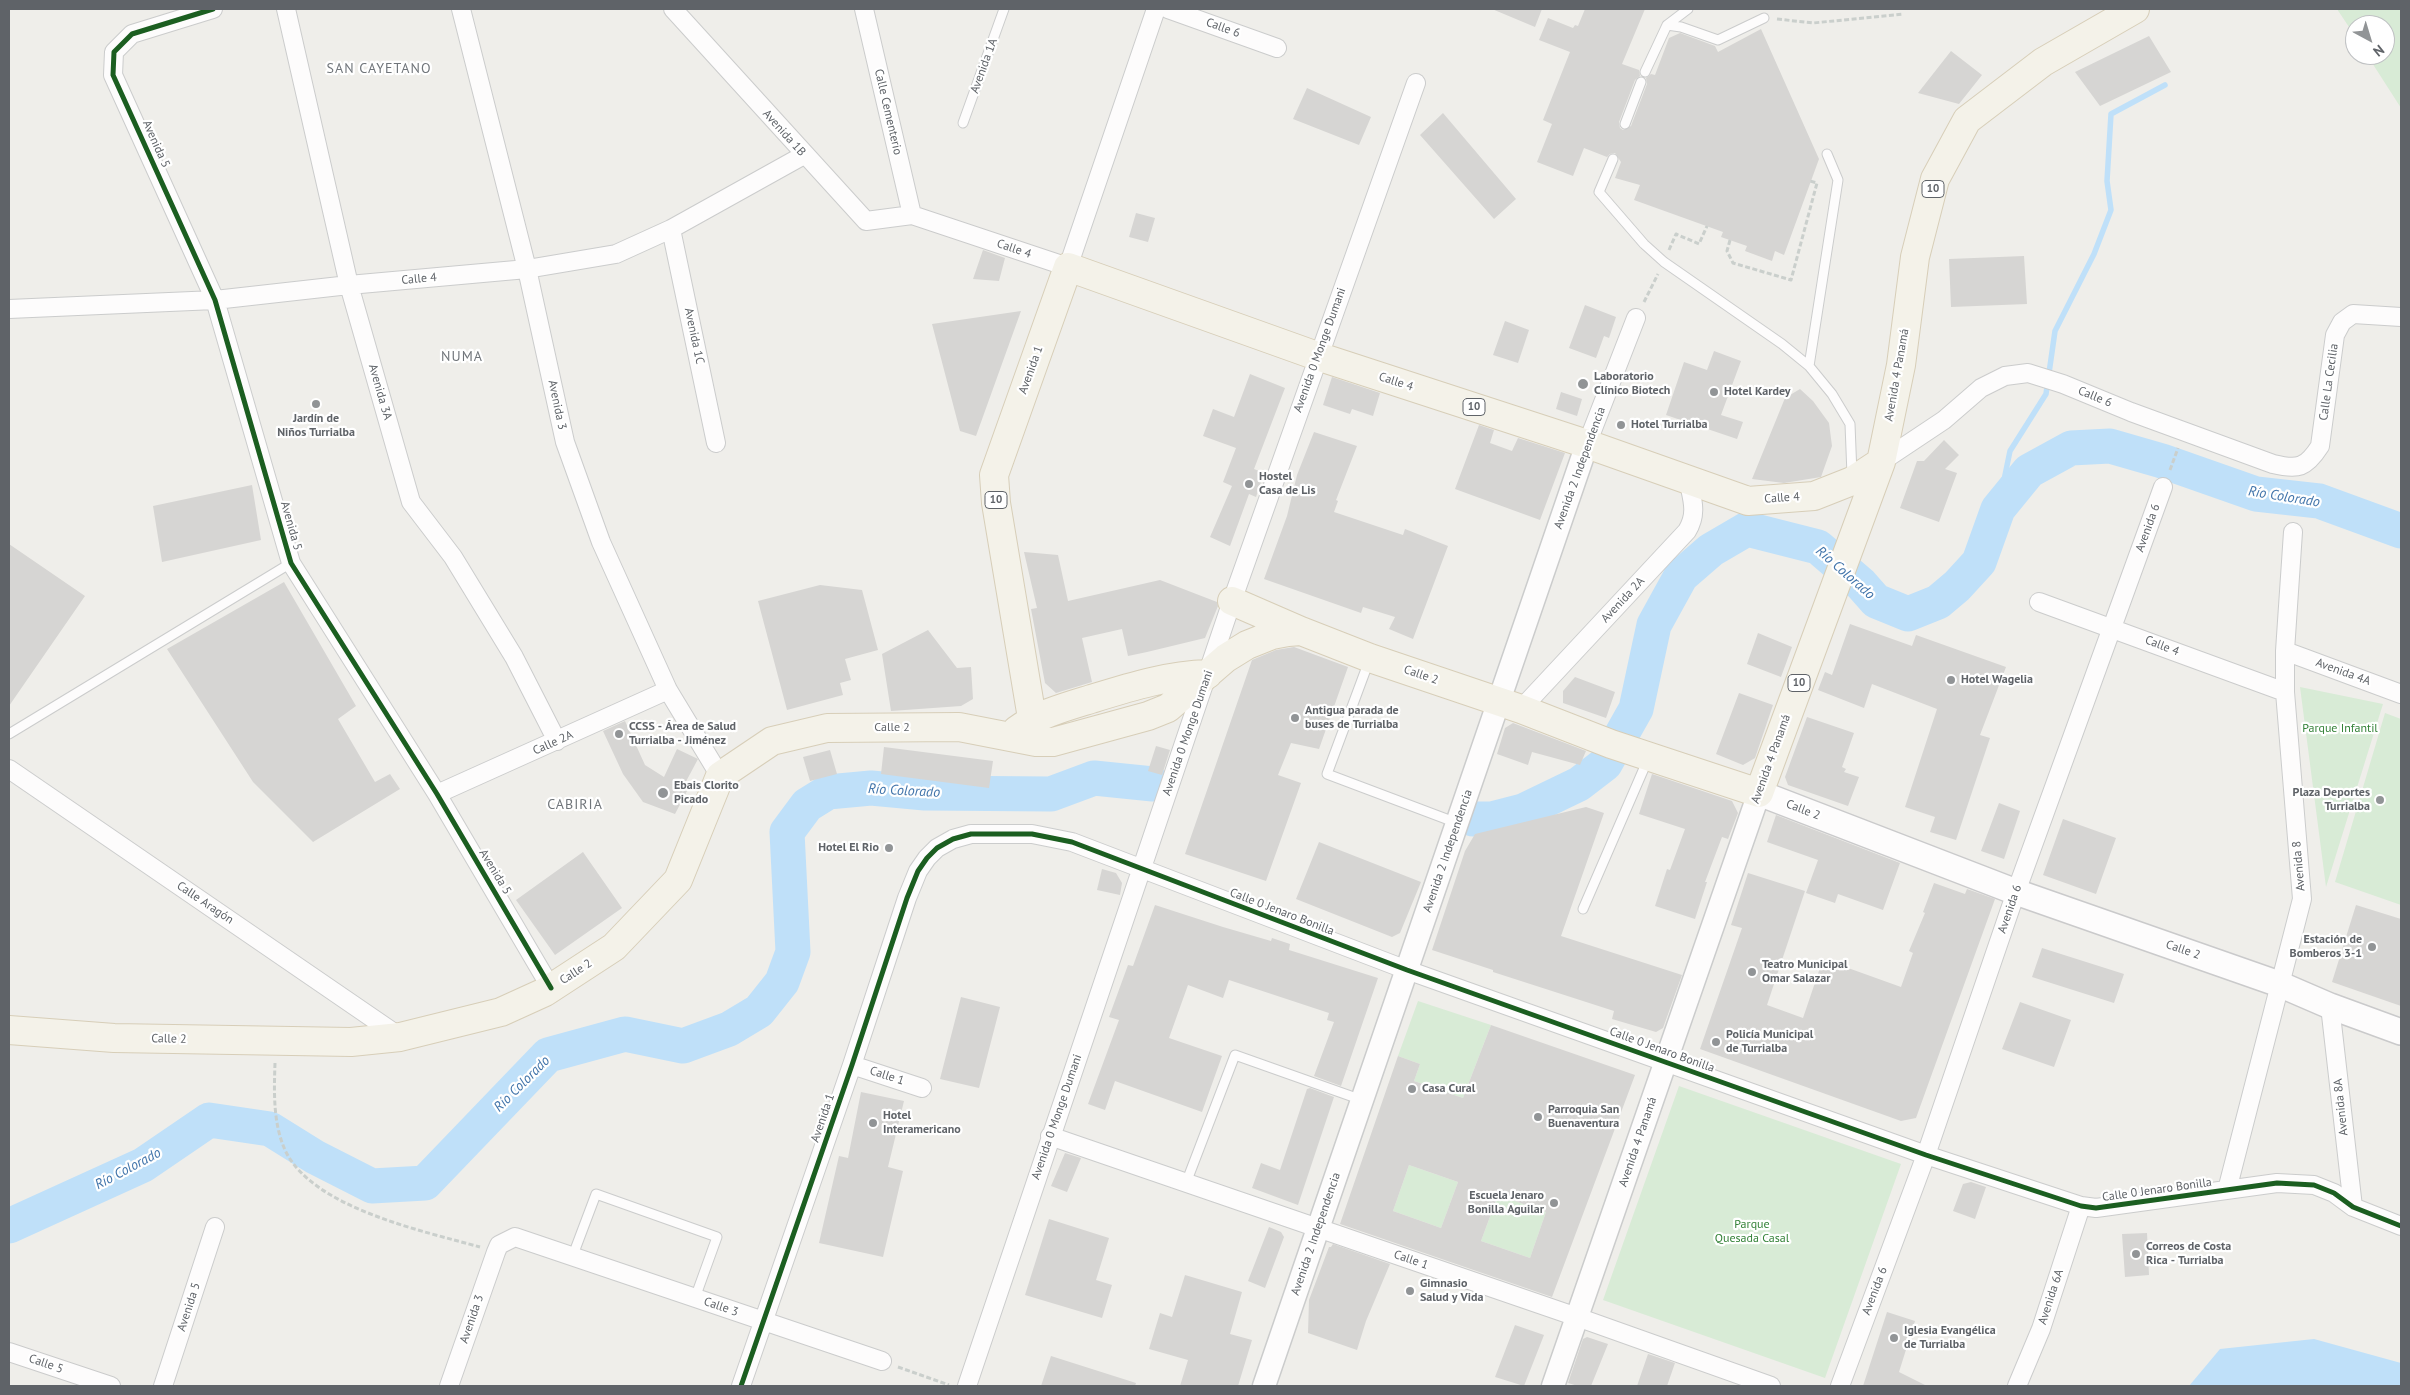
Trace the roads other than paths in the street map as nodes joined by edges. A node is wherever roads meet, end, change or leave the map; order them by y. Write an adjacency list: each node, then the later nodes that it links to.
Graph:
1 (213, 9): 27 (street, Avenida 5)
2 (286, 9): 26 (street, Avenida 3A)
3 (461, 9): 25 (street, Avenida 3)
4 (673, 9): 20 (street, Avenida 1B)
5 (864, 9): 22 (street, Calle Cementerio)
6 (1004, 9): 17 (lane, Avenida 1A)
7 (1156, 9): 24 (street, Avenida 1)
8 (1168, 9): 13 (street, Calle 6)
9 (1688, 9): 12 (lane)
10 (2135, 9): 36 (main road, Avenida 4 Panamá / 10)
11 (1764, 18): 12 (lane)
12 (1667, 25): 14 (lane)
13 (1277, 48)
14 (1645, 72)
15 (1641, 82): 18 (lane)
16 (1416, 83): 31 (street, Avenida 0 Monge Dumani)
17 (963, 123)
18 (1626, 124)
19 (1827, 154): 32 (lane)
20 (804, 155): 22 (street, Avenida 1B); 23 (street, Calle 4)
21 (1612, 159): 32 (lane)
22 (912, 215): 24 (street, Calle 4)
23 (671, 229): 25 (street, Calle 4); 33 (street, Avenida 1C)
24 (1068, 267): 31 (main road, Calle 4 / 10); 54 (main road, Avenida 1 / 10)
25 (528, 269): 26 (street, Calle 4); 49 (street, Avenida 3)
26 (349, 285): 27 (street, Calle 4); 56 (street, Avenida 3A)
27 (215, 300): 28 (street, Calle 4); 41 (street, Avenida 5)
28 (9, 309)
29 (2401, 317): 35 (street, Calle La Cecilia)
30 (1636, 318): 34 (street, Avenida 2 Independencia)
31 (1317, 356): 34 (main road, Calle 4 / 10); 42 (street, Avenida 0 Monge Dumani)
32 (1809, 366): 38 (lane)
33 (716, 442)
34 (1587, 444): 37 (main road, Calle 4 / 10); 53 (street, Avenida 2 Independencia)
35 (2320, 446): 36 (street, Calle 6)
36 (1881, 462): 38 (main road, Calle 4 / 10); 61 (main road, Avenida 4 Panamá / 10)
37 (1688, 479): 38 (main road, Calle 4 / 10); 53 (street, Avenida 2A)
38 (1852, 481)
39 (2163, 487): 44 (street, Avenida 6)
40 (2292, 532): 46 (street, Avenida 8)
41 (291, 562): 55 (lane); 62 (street, Avenida 5)
42 (1232, 601): 45 (main road); 48 (street, Avenida 0 Monge Dumani)
43 (2039, 602): 44 (street, Calle 4)
44 (2113, 627): 50 (street, Calle 4); 66 (street, Avenida 6)
45 (1301, 631): 47 (main road, Calle 2); 48 (main road, Calle 2)
46 (2285, 651): 50 (street, Avenida 8); 51 (street, Avenida 4A)
47 (1370, 658): 53 (main road, Calle 2); 63 (lane)
48 (1208, 674): 52 (main road, Calle 2); 54 (main road, Calle 2); 57 (street, Avenida 0 Monge Dumani)
49 (668, 690): 56 (street, Calle 2A); 60 (street, Avenida 3)
50 (2285, 692): 69 (street, Avenida 8)
51 (2401, 694)
52 (1181, 698): 54 (main road, Calle 2); 57 (street)
53 (1510, 705): 58 (main road, Calle 2); 63 (street, Avenida 2 Independencia)
54 (1034, 730): 60 (main road, Calle 2)
55 (9, 734)
56 (557, 741): 62 (street, Calle 2A)
57 (1184, 744): 65 (street, Avenida 0 Monge Dumani)
58 (1646, 756): 61 (main road, Calle 2); 67 (lane)
59 (9, 769): 74 (street, Calle Aragón)
60 (720, 776): 70 (main road, Calle 2)
61 (1759, 793): 66 (main road, Calle 2); 75 (street, Avenida 4 Panamá)
62 (436, 794): 70 (street, Avenida 5)
63 (1457, 823): 68 (street, Avenida 2 Independencia)
64 (927, 858): 65 (street, Calle 0 Jenaro Bonilla); 76 (street, Avenida 1)
65 (1142, 870): 68 (street, Calle 0 Jenaro Bonilla); 79 (street, Avenida 0 Monge Dumani)
66 (2016, 892): 69 (main road, Calle 2); 80 (street, Avenida 6)
67 (1583, 909)
68 (1407, 970): 75 (street, Calle 0 Jenaro Bonilla); 78 (street, Avenida 2 Independencia)
69 (2280, 984): 71 (main road, Calle 2); 82 (street, Avenida 8)
70 (551, 988): 74 (main road, Calle 2)
71 (2330, 1006): 73 (main road, Calle 2); 84 (street, Avenida 8A)
72 (9, 1030): 74 (main road, Calle 2)
73 (2401, 1032)
74 (400, 1038)
75 (1666, 1062): 80 (street, Calle 0 Jenaro Bonilla); 91 (street, Avenida 4 Panamá)
76 (852, 1065): 77 (street, Calle 1); 92 (street, Avenida 1)
77 (922, 1088)
78 (1363, 1100): 81 (lane); 87 (street, Avenida 2 Independencia)
79 (1050, 1136): 81 (street, Calle 1); 99 (street, Avenida 0 Monge Dumani)
80 (1926, 1156): 83 (street, Calle 0 Jenaro Bonilla); 103 (street, Avenida 6)
81 (1186, 1183): 87 (street, Calle 1)
82 (2227, 1190): 83 (street, Calle 0 Jenaro Bonilla); 84 (street, Calle 0 Jenaro Bonilla)
83 (2081, 1206): 104 (street, Avenida 6A)
84 (2353, 1207): 85 (street, Calle 0 Jenaro Bonilla)
85 (2401, 1226)
86 (215, 1227): 96 (street, Avenida 5)
87 (1318, 1228): 91 (street, Calle 1); 100 (street, Avenida 2 Independencia)
88 (496, 1252): 89 (street, Calle 3); 97 (street, Avenida 3)
89 (574, 1255): 90 (street, Calle 3); 90 (lane)
90 (696, 1298): 92 (street, Calle 3)
91 (1577, 1317): 101 (street, Avenida 4 Panamá); 102 (street, Calle 1)
92 (763, 1322): 94 (street, Calle 3); 98 (street, Avenida 1)
93 (9, 1352): 95 (street, Calle 5)
94 (882, 1361)
95 (111, 1386)
96 (163, 1386)
97 (449, 1386)
98 (741, 1386)
99 (967, 1386)
100 (1264, 1386)
101 (1553, 1386)
102 (1771, 1386)
103 (1840, 1386)
104 (2016, 1386)

